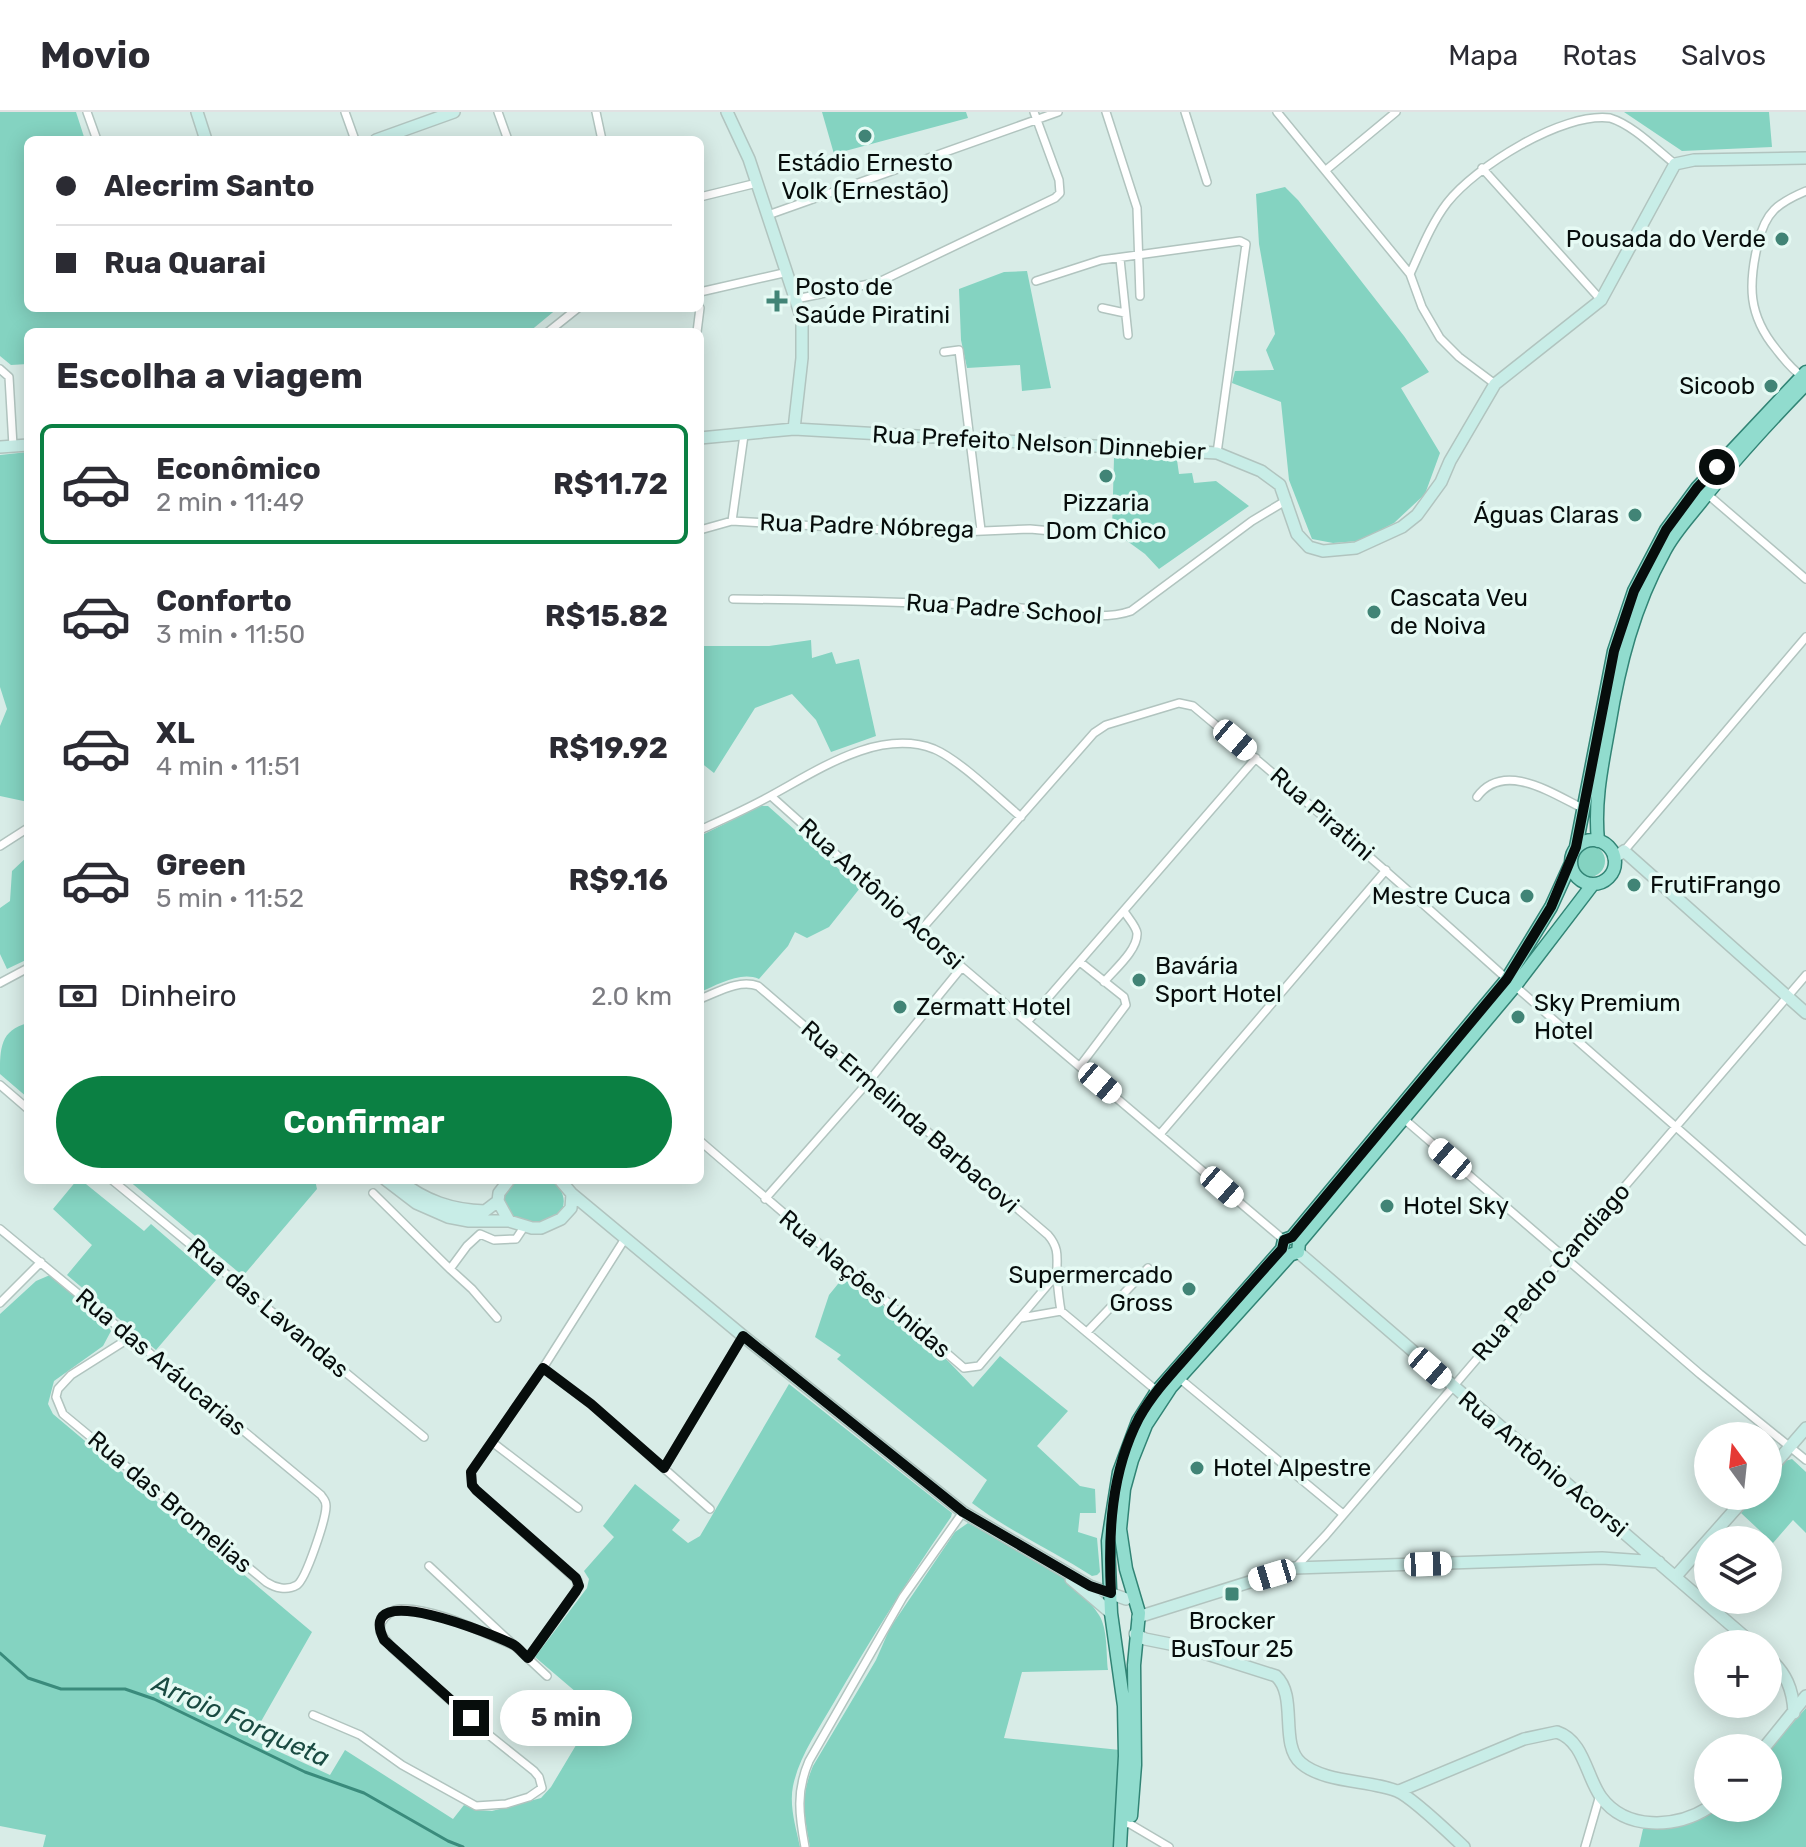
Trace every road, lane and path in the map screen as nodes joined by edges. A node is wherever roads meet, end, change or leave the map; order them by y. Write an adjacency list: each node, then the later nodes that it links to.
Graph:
1 (87, 112): 14 (street)
2 (197, 112): 15 (street)
3 (345, 112): 16 (street)
4 (454, 112): 17 (street)
5 (498, 112): 18 (street)
6 (596, 112): 19 (street)
7 (727, 112): 25 (street)
8 (1058, 112): 13 (street)
9 (1106, 112): 29 (street)
10 (1185, 112): 24 (street)
11 (1277, 112): 23 (street)
12 (1396, 112): 23 (street)
13 (1035, 116): 28 (street); 36 (street)
14 (96, 136)
15 (205, 136)
16 (354, 136)
17 (387, 136)
18 (507, 136)
19 (601, 136)
20 (1806, 158): 21 (street)
21 (1675, 164): 22 (street); 37 (street, Rua Prefeito Nelson Dinnebier)
22 (1482, 168): 32 (street); 37 (street)
23 (1326, 170): 32 (street)
24 (1207, 182)
25 (757, 183): 27 (street); 28 (street)
26 (1806, 191): 45 (street)
27 (704, 196)
28 (768, 215): 31 (street)
29 (1138, 255): 30 (street); 35 (street); 52 (street)
30 (1120, 259): 33 (street); 40 (street)
31 (788, 272): 34 (street); 36 (street)
32 (1410, 274): 46 (street)
33 (1036, 281)
34 (704, 291)
35 (1140, 296)
36 (796, 299): 47 (street)
37 (1601, 300): 46 (street, Rua Prefeito Nelson Dinnebier)
38 (1102, 308): 40 (street)
39 (573, 312): 41 (street)
40 (1125, 313): 42 (street)
41 (553, 328)
42 (1128, 335)
43 (944, 352): 50 (street)
44 (0, 369): 51 (street)
45 (1800, 380): 53 (main road)
46 (1495, 384): 54 (street, Rua Prefeito Nelson Dinnebier)
47 (794, 429): 48 (street, Rua Prefeito Nelson Dinnebier); 50 (street, Rua Prefeito Nelson Dinnebier)
48 (744, 435): 49 (street, Rua Prefeito Nelson Dinnebier); 55 (street)
49 (704, 438)
50 (972, 440): 52 (street, Rua Prefeito Nelson Dinnebier); 57 (street)
51 (6, 446)
52 (1217, 453): 54 (street, Rua Prefeito Nelson Dinnebier)
53 (1702, 491): 59 (street); 65 (main road); 69 (main road)
54 (1287, 500): 60 (street, Rua Padre School)
55 (732, 521): 56 (street, Rua Padre Nóbrega); 57 (street, Rua Padre Nóbrega)
56 (704, 529)
57 (981, 530): 58 (street, Rua Padre Nóbrega)
58 (1084, 534)
59 (1806, 579)
60 (733, 599)
61 (1806, 637): 72 (street)
62 (1256, 758): 66 (street, Rua Piratini); 74 (street, Rua Piratini); 76 (street)
63 (771, 796): 66 (street); 67 (street); 77 (street, Rua Antônio Acorsi)
64 (1477, 797): 65 (street)
65 (1584, 809): 71 (main road)
66 (1021, 817): 77 (street, Rua Piratini)
67 (704, 828)
68 (24, 831): 70 (street)
69 (1598, 841): 71 (main road); 72 (main road)
70 (0, 846)
71 (1576, 847): 73 (main road)
72 (1619, 854): 75 (main road); 86 (street)
73 (1571, 863): 75 (main road); 84 (main road)
74 (1386, 870): 84 (street, Rua Piratini); 95 (street)
75 (1593, 884): 84 (main road)
76 (1124, 911): 78 (street); 82 (street)
77 (920, 931): 79 (street, Rua Antônio Acorsi)
78 (1080, 962): 82 (street); 88 (street)
79 (962, 967): 88 (street, Rua Antônio Acorsi); 90 (street)
80 (24, 970): 83 (street)
81 (1806, 975): 86 (street, Rua Pedro Candiago)
82 (1104, 982): 89 (street)
83 (0, 983)
84 (1511, 983): 93 (main road); 94 (street, Rua Piratini); 113 (main road)
85 (704, 997): 90 (street, Rua Ermelinda Barbacovi)
86 (1787, 997): 87 (street); 94 (street, Rua Pedro Candiago)
87 (1806, 1013)
88 (1028, 1021): 89 (street, Rua Antônio Acorsi)
89 (1080, 1066): 95 (street, Rua Antônio Acorsi)
90 (869, 1081): 104 (street); 118 (street, Rua Ermelinda Barbacovi)
91 (0, 1085): 92 (street)
92 (24, 1106)
93 (1404, 1119): 113 (main road); 114 (street)
94 (1676, 1126): 112 (street, Rua Piratini); 114 (street, Rua Pedro Candiago)
95 (1161, 1133): 113 (street, Rua Antônio Acorsi)
96 (704, 1145): 104 (street, Rua Nações Unidas)
97 (117, 1184): 131 (street, Rua das Lavandas)
98 (391, 1184): 108 (street)
99 (405, 1184): 105 (street)
100 (506, 1184): 105 (street)
101 (563, 1184): 103 (street)
102 (373, 1193): 117 (street)
103 (572, 1194): 106 (street); 107 (street)
104 (765, 1199): 122 (street, Rua Nações Unidas)
105 (498, 1201): 108 (street)
106 (590, 1207): 107 (street); 111 (street)
107 (571, 1208): 109 (street)
108 (509, 1221): 109 (street)
109 (524, 1227): 117 (street)
110 (0, 1229): 115 (street, Rua das Aráucarias)
111 (626, 1237): 124 (street); 126 (street)
112 (1806, 1241)
113 (1291, 1246): 127 (main road); 128 (street, Rua Antônio Acorsi); 129 (main road)
114 (1564, 1258): 128 (street, Rua Pedro Candiago); 133 (street)
115 (41, 1262): 119 (street); 125 (street, Rua das Aráucarias)
116 (1148, 1268): 123 (street)
117 (450, 1269): 121 (street)
118 (1057, 1274): 120 (street, Rua Ermelinda Barbacovi); 122 (street, Rua Nações Unidas)
119 (0, 1303)
120 (1061, 1311): 122 (street); 123 (street)
121 (497, 1318)
122 (1019, 1318)
123 (1087, 1332): 129 (street)
124 (743, 1336): 136 (street); 141 (street)
125 (131, 1337): 137 (street, Rua das Aráucarias); 137 (street, Rua das Bromelias)
126 (543, 1368): 132 (street); 136 (street)
127 (1179, 1378): 142 (street); 149 (main road)
128 (1452, 1387): 142 (street, Rua Pedro Candiago); 144 (street, Rua Antônio Acorsi)
129 (1157, 1391): 148 (main road)
130 (1806, 1428): 133 (street)
131 (424, 1437)
132 (492, 1442): 138 (street); 154 (street)
133 (1790, 1446): 134 (street); 135 (street)
134 (1782, 1455)
135 (1806, 1460)
136 (664, 1468): 139 (street)
137 (321, 1495)
138 (578, 1508)
139 (710, 1509)
140 (1735, 1510): 147 (street)
141 (963, 1512): 143 (street); 164 (street)
142 (1343, 1514): 146 (street, Rua Pedro Candiago)
143 (1046, 1558): 148 (street); 150 (street)
144 (1660, 1562): 146 (street); 147 (street, Rua Antônio Acorsi)
145 (429, 1566): 153 (street)
146 (1294, 1568): 149 (street)
147 (1676, 1576): 151 (street, Rua Antônio Acorsi)
148 (1111, 1593): 149 (street); 150 (main road)
149 (1135, 1610): 150 (main road); 150 (main road); 152 (main road)
150 (1114, 1616): 152 (main road); 163 (main road)
151 (1737, 1630)
152 (1135, 1634): 160 (street); 163 (main road)
153 (515, 1646): 154 (street); 158 (street)
154 (528, 1658): 156 (street)
155 (1782, 1673): 157 (street)
156 (547, 1676)
157 (1802, 1704): 159 (street)
158 (313, 1715)
159 (1776, 1734)
160 (1399, 1791): 161 (street); 168 (street)
161 (1600, 1795): 162 (street); 169 (street)
162 (1694, 1816)
163 (1126, 1824): 165 (main road); 166 (main road); 167 (street)
164 (805, 1847)
165 (1120, 1847)
166 (1128, 1847)
167 (1169, 1847)
168 (1464, 1847)
169 (1585, 1847)

